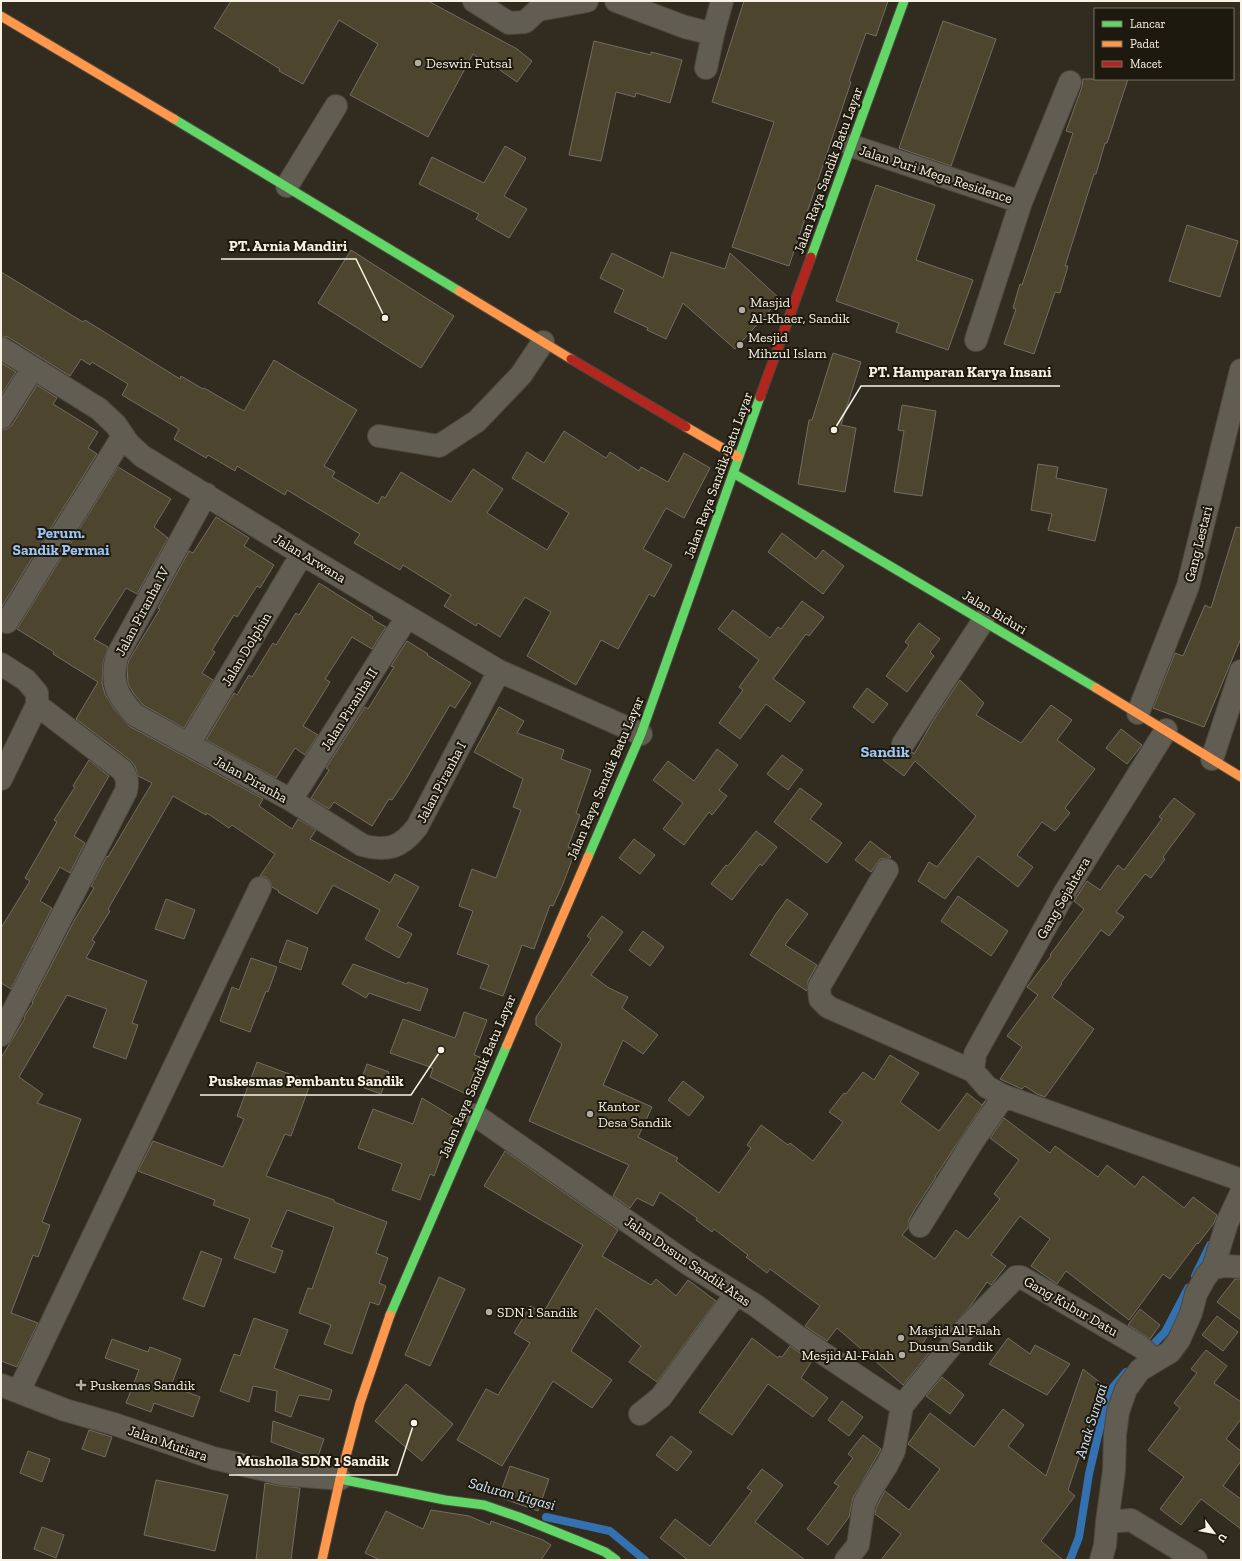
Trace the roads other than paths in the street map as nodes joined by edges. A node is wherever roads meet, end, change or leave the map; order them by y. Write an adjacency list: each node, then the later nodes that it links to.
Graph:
1 (474, 1): 6 (street)
2 (587, 1): 6 (street)
3 (616, 1): 8 (street)
4 (722, 1): 8 (street)
5 (904, 1): 12 (street, Jalan Raya Sandik Batu Layar)
6 (541, 6)
7 (1, 16): 13 (street)
8 (713, 34): 9 (street)
9 (706, 68)
10 (1070, 82): 14 (street, Jalan Puri Mega Residence)
11 (336, 106): 13 (street)
12 (852, 146): 14 (street, Jalan Puri Mega Residence); 23 (street, Jalan Raya Sandik Batu Layar)
13 (287, 186): 16 (street)
14 (1021, 202): 15 (street, Jalan Puri Mega Residence)
15 (976, 340)
16 (543, 342): 22 (street); 23 (street)
17 (1, 348): 18 (street, Jalan Arwana)
18 (33, 368): 20 (street); 21 (street, Jalan Arwana)
19 (1241, 370): 34 (street, Gang Lestari)
20 (1, 418)
21 (123, 436): 25 (street, Jalan Arwana); 29 (street)
22 (379, 436)
23 (738, 457): 24 (street, Jalan Raya Sandik Batu Layar)
24 (733, 473): 28 (street, Jalan Biduri); 37 (street, Jalan Raya Sandik Batu Layar)
25 (206, 494): 26 (street, Jalan Arwana); 35 (street, Jalan Piranha IV)
26 (302, 554): 27 (street, Jalan Arwana); 38 (street, Jalan Dolphin)
27 (407, 617): 31 (street, Jalan Arwana); 43 (street, Jalan Piranha II)
28 (983, 621): 34 (street, Jalan Biduri); 39 (street)
29 (7, 622)
30 (1, 664): 33 (street)
31 (499, 671): 37 (street, Jalan Arwana); 44 (street, Jalan Piranha I)
32 (1241, 671): 40 (street)
33 (37, 705): 42 (street); 47 (street)
34 (1138, 713): 36 (street, Jalan Biduri)
35 (147, 722): 38 (street, Jalan Piranha)
36 (1166, 730): 40 (street, Jalan Biduri); 48 (street, Gang Sejahtera)
37 (641, 734): 50 (street, Jalan Raya Sandik Batu Layar)
38 (189, 744): 43 (street, Jalan Piranha)
39 (903, 744)
40 (1212, 759): 41 (street, Jalan Biduri)
41 (1241, 777)
42 (1, 779)
43 (291, 800): 44 (street, Jalan Piranha)
44 (353, 839)
45 (887, 870): 48 (street)
46 (260, 888): 57 (street)
47 (1, 1035)
48 (973, 1071): 49 (street)
49 (1004, 1096): 51 (street); 52 (street)
50 (475, 1115): 55 (street, Jalan Dusun Sandik Atas); 60 (street, Jalan Raya Sandik Batu Layar)
51 (1240, 1184): 54 (street)
52 (920, 1226)
53 (1241, 1267): 54 (street)
54 (1213, 1268): 56 (street)
55 (736, 1294): 58 (street, Jalan Dusun Sandik Atas); 59 (street)
56 (1148, 1353): 58 (street, Gang Kubur Datu); 61 (street)
57 (6, 1389): 60 (street, Jalan Mutiara)
58 (902, 1406): 64 (street, Gang Kubur Datu)
59 (640, 1414)
60 (340, 1479): 62 (street, Jalan Raya Sandik Batu Layar); 63 (street)
61 (1107, 1522): 65 (street); 66 (street)
62 (322, 1560)
63 (616, 1560)
64 (846, 1560)
65 (1101, 1560)
66 (1196, 1560)

